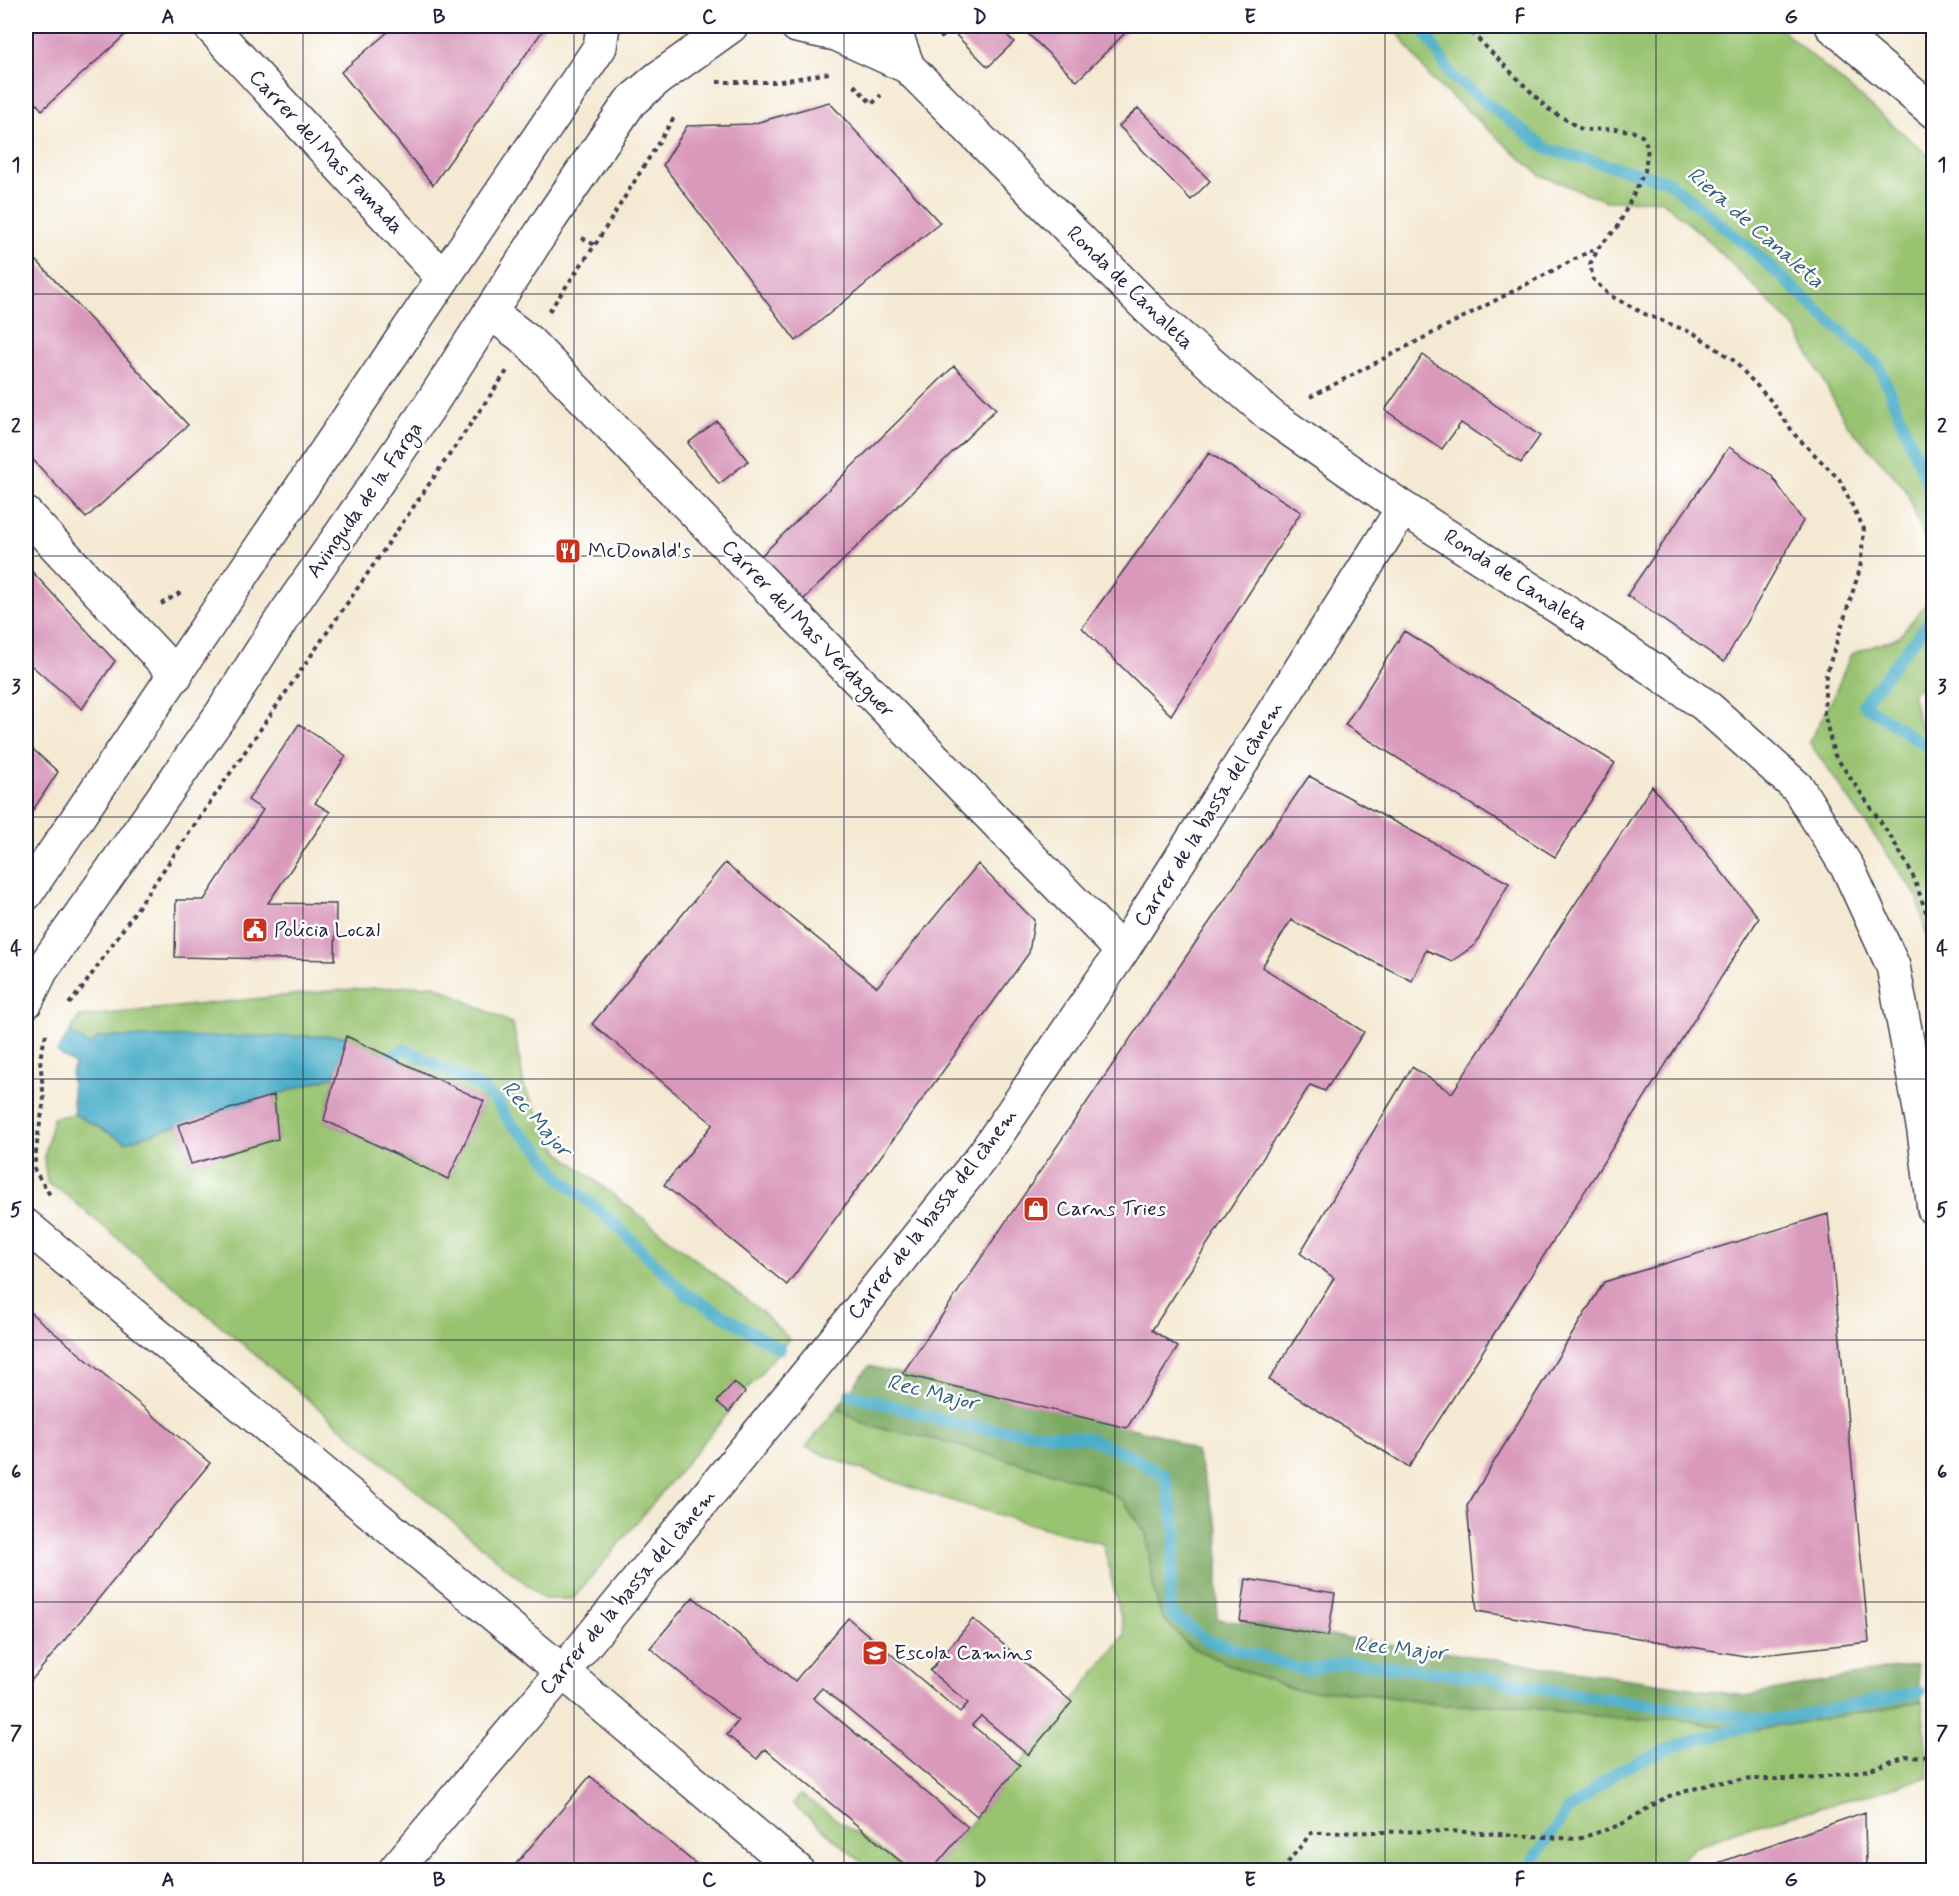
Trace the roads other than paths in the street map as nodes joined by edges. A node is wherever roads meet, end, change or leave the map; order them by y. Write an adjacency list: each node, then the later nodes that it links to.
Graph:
1 (210, 26): 9 (street, Carrer del Mas Famada)
2 (603, 26): 9 (street)
3 (732, 26): 10 (street, Avinguda de la Farga)
4 (797, 26): 7 (street, Ronda de Canaleta)
5 (893, 26): 7 (street, Ronda de Canaleta)
6 (1832, 26): 8 (street)
7 (908, 67): 11 (street, Ronda de Canaleta)
8 (1934, 112)
9 (442, 278): 13 (street)
10 (490, 312): 15 (street, Carrer del Mas Verdaguer); 16 (street, Avinguda de la Farga)
11 (1403, 508): 15 (street, Carrer de la bassa del cànem); 17 (street, Ronda de Canaleta)
12 (26, 514): 13 (street)
13 (176, 675): 14 (street)
14 (26, 894)
15 (1122, 951): 19 (street, Carrer de la bassa del cànem)
16 (26, 1002)
17 (1934, 1209)
18 (34, 1214): 19 (street)
19 (563, 1672): 20 (street, Carrer de la bassa del cànem); 21 (street)
20 (395, 1870)
21 (797, 1870)

